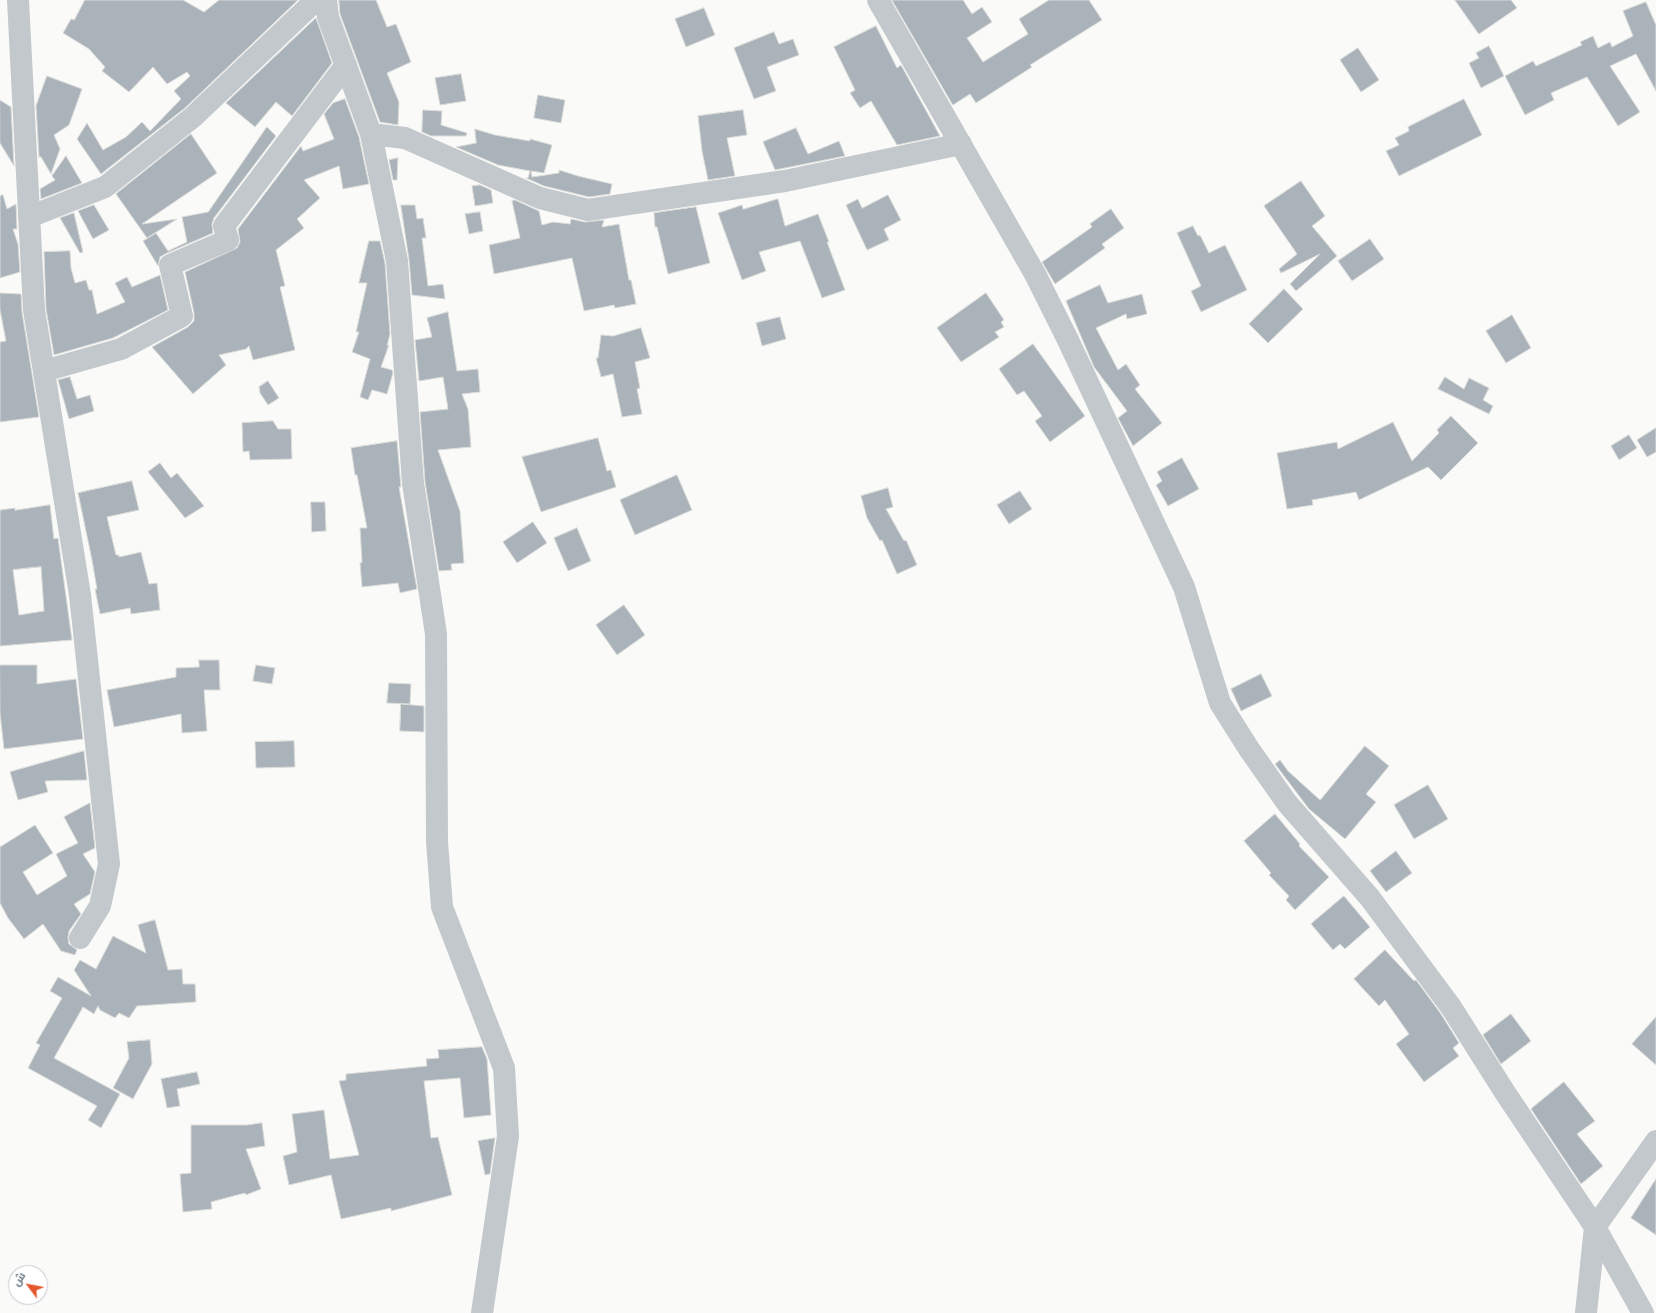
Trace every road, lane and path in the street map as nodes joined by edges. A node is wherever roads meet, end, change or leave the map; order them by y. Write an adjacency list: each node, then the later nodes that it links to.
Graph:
1 (18, 0): 8 (street)
2 (316, 0): 8 (street)
3 (326, 0): 5 (street)
4 (878, 0): 7 (street)
5 (346, 65): 6 (street); 9 (street)
6 (371, 134): 7 (street); 13 (street)
7 (962, 144): 12 (street)
8 (29, 217): 9 (street)
9 (44, 371): 10 (street)
10 (80, 938)
11 (1656, 1141): 12 (street)
12 (1595, 1227): 14 (street); 15 (street)
13 (482, 1313)
14 (1586, 1313)
15 (1643, 1313)

